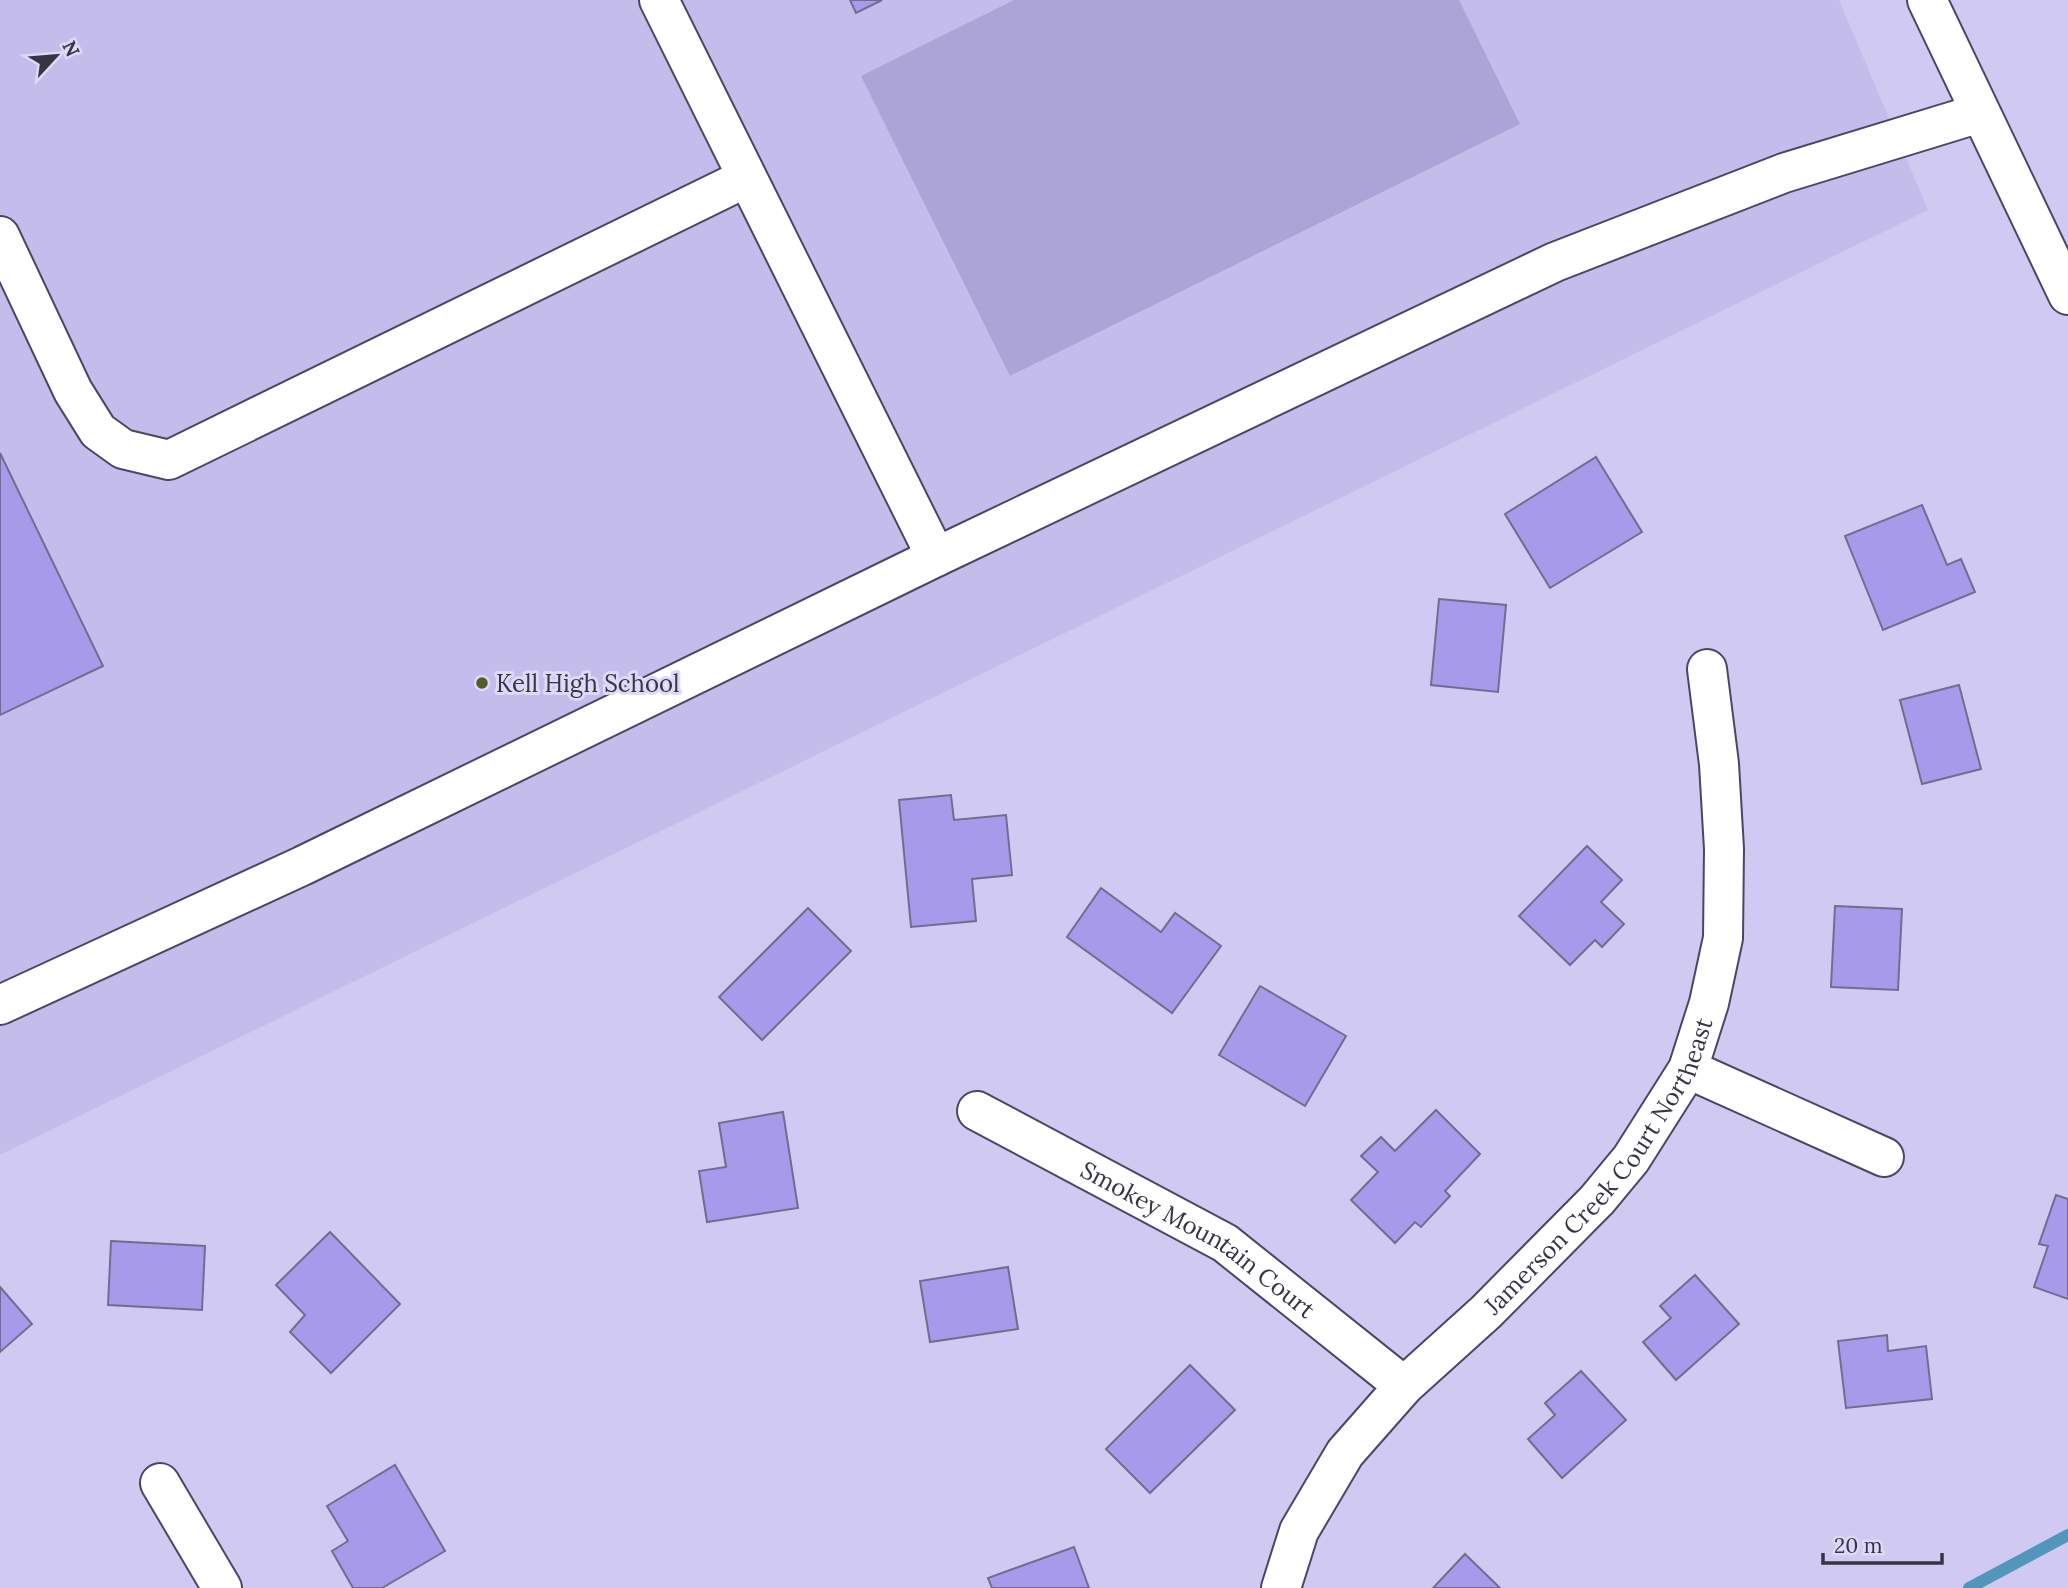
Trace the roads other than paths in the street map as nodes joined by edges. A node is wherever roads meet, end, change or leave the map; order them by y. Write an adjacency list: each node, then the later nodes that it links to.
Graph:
1 (659, 0): 4 (street)
2 (1927, 0): 3 (street)
3 (1980, 113): 6 (street); 7 (street)
4 (746, 178): 5 (street); 7 (street)
5 (0, 236)
6 (2068, 295)
7 (936, 557): 9 (street)
8 (1707, 669): 10 (street, Jamerson Creek Court Northeast)
9 (0, 1005)
10 (1688, 1069): 12 (street); 13 (street, Jamerson Creek Court Northeast)
11 (977, 1111): 13 (street, Smokey Mountain Court)
12 (1884, 1157)
13 (1404, 1386): 16 (street, Jamerson Creek Court Northeast)
14 (160, 1483): 15 (street)
15 (222, 1588)
16 (1282, 1588)

